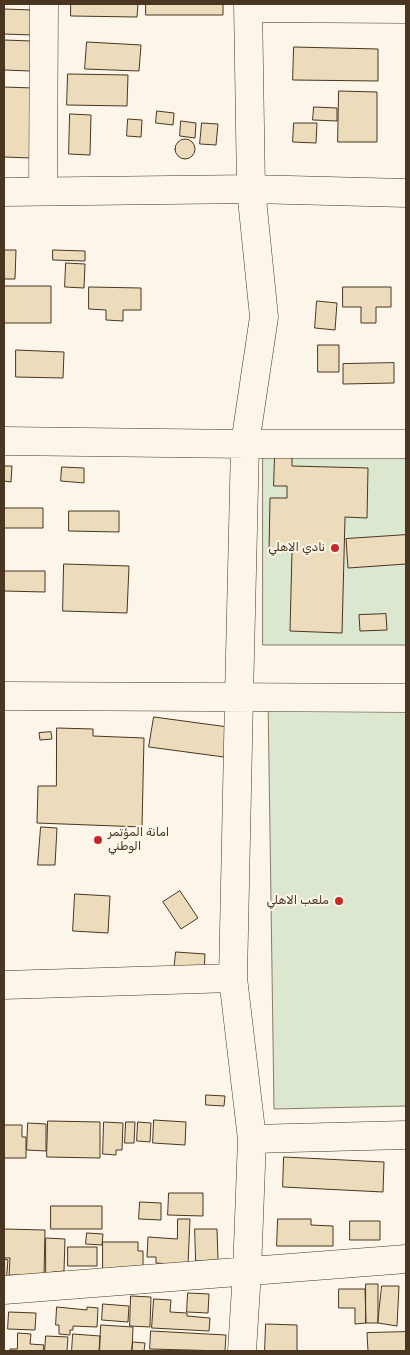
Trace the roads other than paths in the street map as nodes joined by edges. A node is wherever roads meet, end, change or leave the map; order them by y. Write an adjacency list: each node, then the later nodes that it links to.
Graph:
1 (44, 4): 5 (street)
2 (248, 6): 3 (street); 4 (street)
3 (406, 9)
4 (250, 189): 5 (street); 7 (street); 9 (street)
5 (43, 191): 6 (street)
6 (4, 192)
7 (406, 193)
8 (4, 441): 9 (street)
9 (245, 444): 10 (street); 12 (street)
10 (406, 444)
11 (4, 696): 12 (street)
12 (239, 698): 13 (street); 14 (street)
13 (406, 698)
14 (233, 978): 15 (street); 17 (street)
15 (4, 985)
16 (406, 1135): 17 (street)
17 (252, 1139): 19 (street)
18 (406, 1259): 19 (street)
19 (247, 1272): 20 (street); 21 (street)
20 (4, 1290)
21 (242, 1351)

